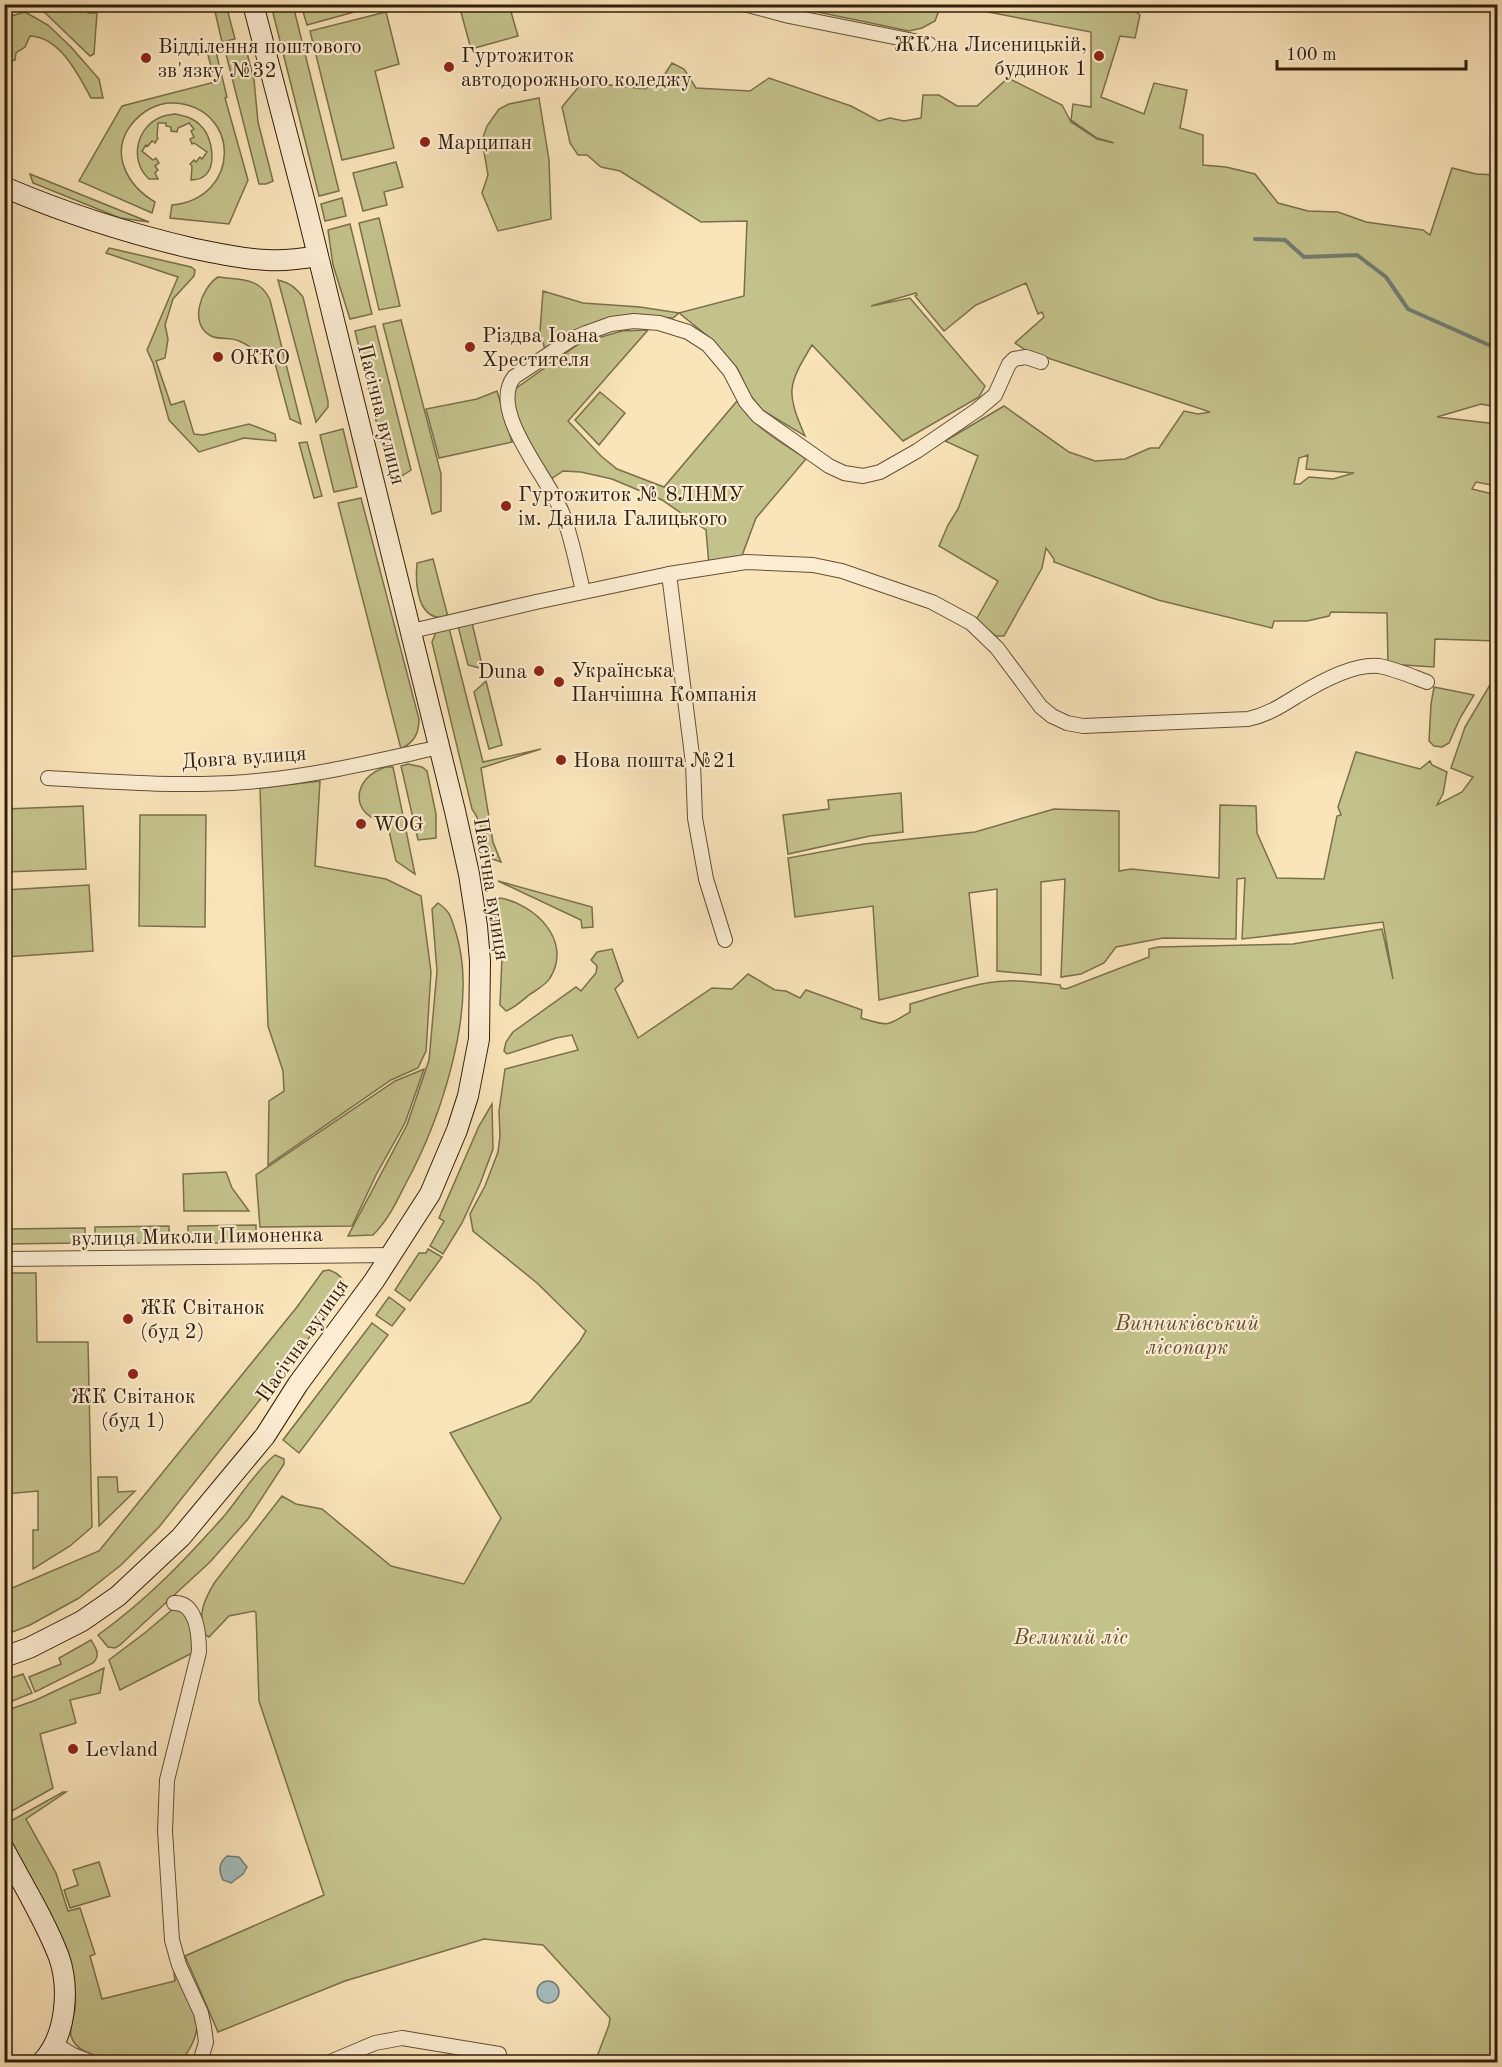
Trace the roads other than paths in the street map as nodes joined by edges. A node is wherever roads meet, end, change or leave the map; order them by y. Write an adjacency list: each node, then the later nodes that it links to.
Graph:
1 (253, 4): 5 (main road, Пасічна вулиця)
2 (744, 4): 3 (street)
3 (929, 44)
4 (4, 187): 5 (main road)
5 (317, 256): 9 (main road, Пасічна вулиця)
6 (1041, 362): 8 (street)
7 (669, 574): 8 (street); 10 (street); 13 (street)
8 (583, 591): 9 (street)
9 (412, 632): 11 (main road, Пасічна вулиця)
10 (1427, 682)
11 (440, 747): 12 (street, Довга вулиця); 14 (main road, Пасічна вулиця)
12 (48, 778)
13 (725, 940)
14 (390, 1255): 15 (street, вулиця Миколи Пимоненка); 17 (main road, Пасічна вулиця)
15 (4, 1259)
16 (174, 1603): 23 (street)
17 (4, 1657)
18 (4, 1850): 19 (main road)
19 (55, 2044): 21 (main road); 22 (street)
20 (499, 2054): 24 (street)
21 (42, 2062)
22 (91, 2062)
23 (200, 2062)
24 (330, 2062)

